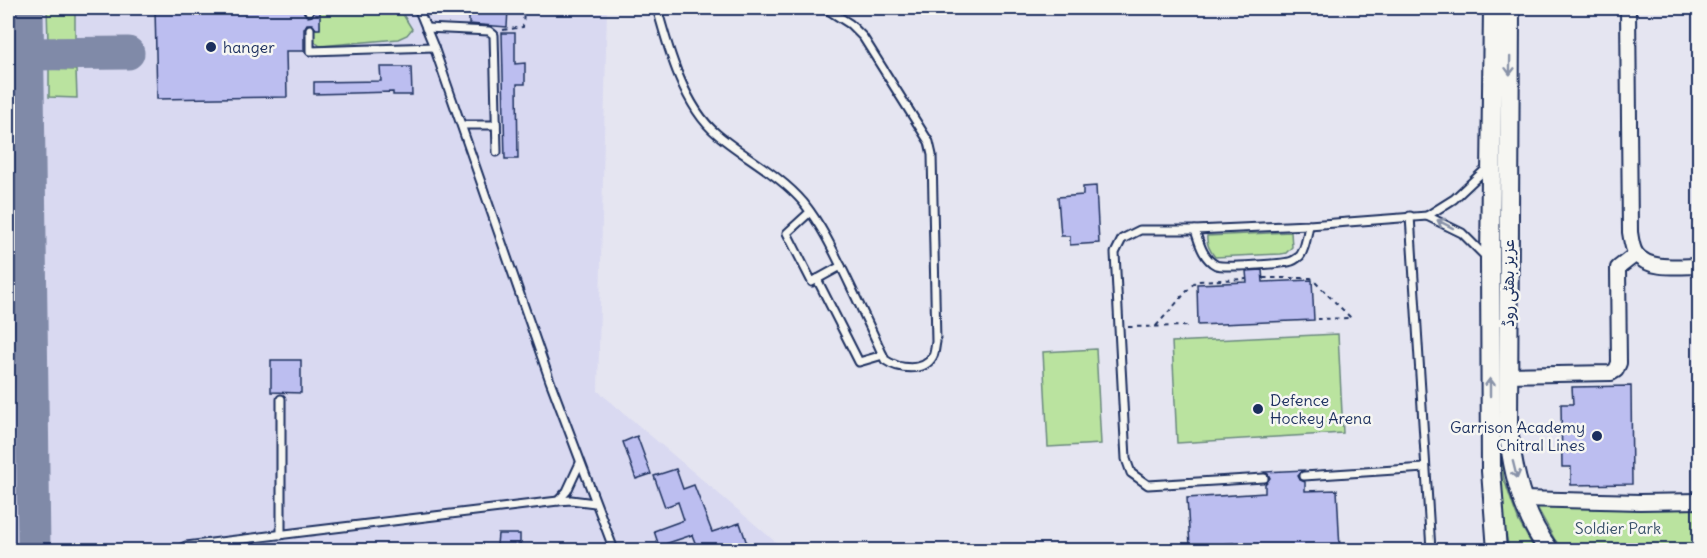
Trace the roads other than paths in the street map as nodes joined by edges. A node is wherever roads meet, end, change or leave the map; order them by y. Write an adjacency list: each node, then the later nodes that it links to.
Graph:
1 (418, 8): 7 (lane)
2 (657, 8): 14 (lane)
3 (825, 8): 24 (lane)
4 (1493, 8): 13 (main road, عزیز بھٹی روڈ)
5 (1510, 8): 25 (main road, عزیز بھٹی روڈ, one-way to 25)
6 (1628, 8): 19 (street)
7 (426, 28): 9 (lane); 11 (lane)
8 (310, 29): 9 (lane)
9 (434, 47): 10 (lane)
10 (462, 125): 11 (lane); 27 (lane)
11 (496, 125): 12 (lane)
12 (497, 152)
13 (1491, 164): 16 (lane); 20 (main road, عزیز بھٹی روڈ)
14 (810, 212): 21 (lane); 23 (lane)
15 (1410, 216): 16 (lane); 17 (lane); 28 (lane)
16 (1427, 216): 20 (lane, one-way to 16)
17 (1309, 225): 18 (lane); 18 (lane)
18 (1195, 230): 30 (lane)
19 (1636, 254): 22 (street); 25 (street)
20 (1490, 260): 36 (main road, عزیز بھٹی روڈ, one-way to 20)
21 (841, 266): 23 (lane); 24 (lane)
22 (1700, 266)
23 (817, 279): 24 (lane)
24 (883, 355)
25 (1507, 375): 31 (main road, عزیز بھٹی روڈ, one-way to 31)
26 (280, 399): 35 (lane)
27 (580, 463): 32 (lane); 34 (lane)
28 (1425, 468): 29 (lane); 39 (lane)
29 (1304, 476)
30 (1264, 478)
31 (1522, 499): 33 (street); 40 (main road, عزیز بھٹی روڈ)
32 (558, 501): 34 (lane); 35 (lane)
33 (1700, 501)
34 (595, 503): 38 (lane)
35 (281, 535): 37 (lane)
36 (1495, 549)
37 (178, 550)
38 (614, 550)
39 (1431, 550)
40 (1549, 550)

